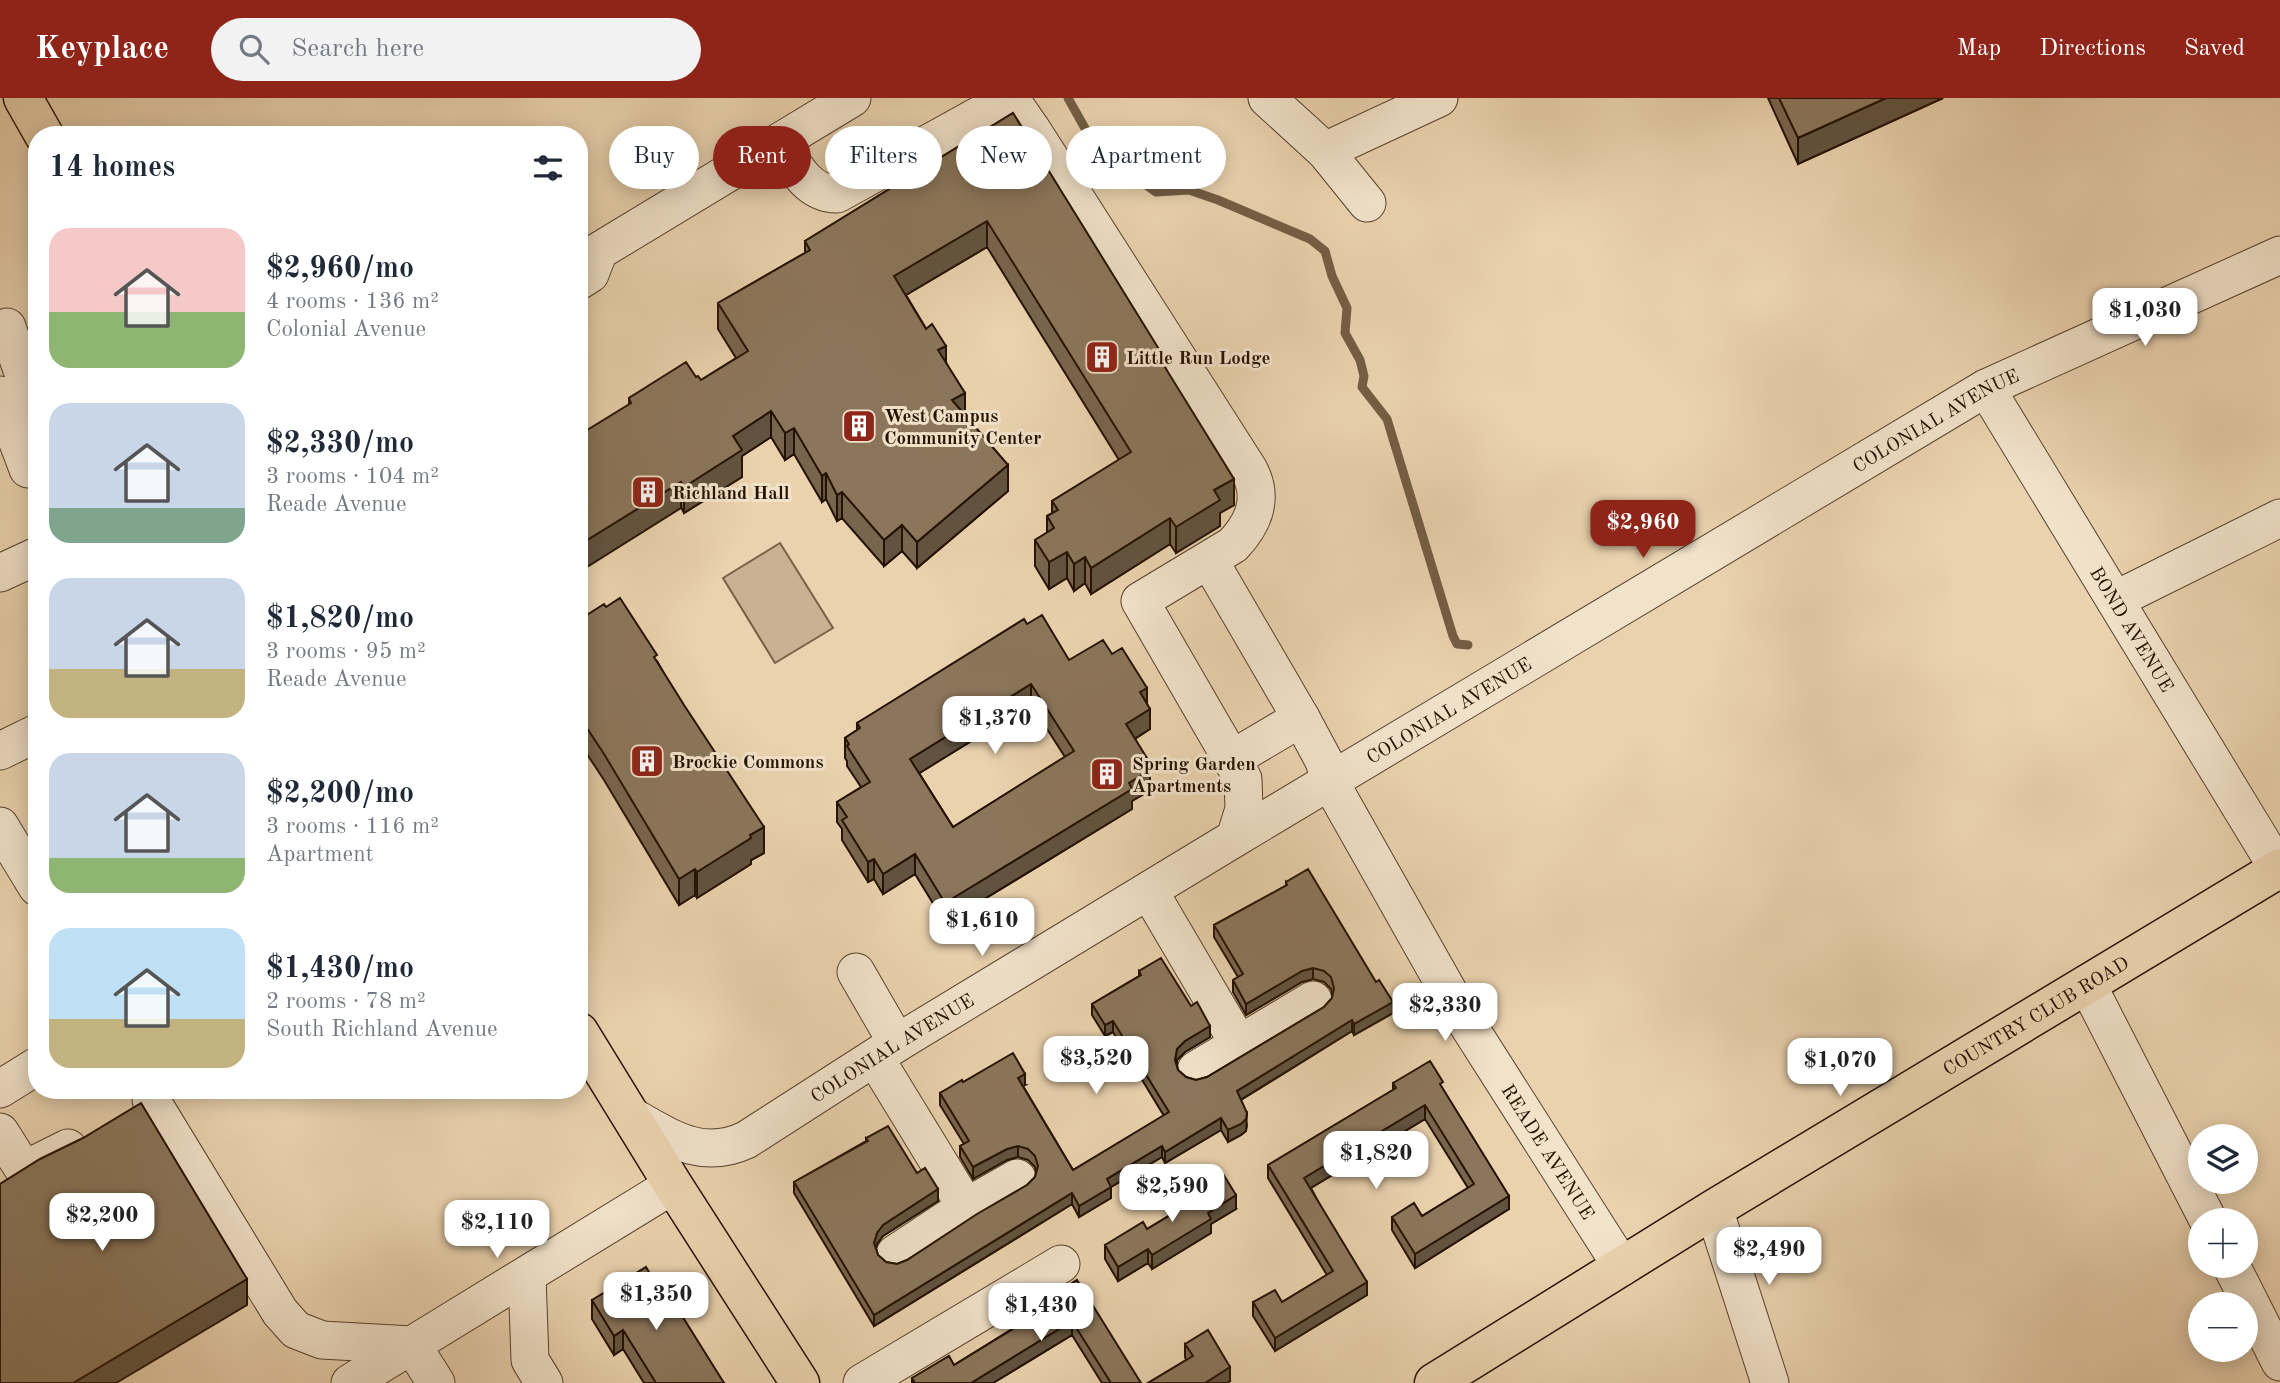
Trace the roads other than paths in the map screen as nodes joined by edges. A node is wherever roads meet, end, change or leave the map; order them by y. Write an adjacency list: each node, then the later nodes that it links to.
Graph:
1 (23, 98): 6 (main road)
2 (852, 98): 7 (street)
3 (1267, 98): 8 (street)
4 (1439, 98): 8 (street)
5 (1004, 99): 10 (street); 21 (street)
6 (39, 126)
7 (806, 126)
8 (1325, 151): 11 (street)
9 (713, 183): 13 (street)
10 (811, 185)
11 (1367, 203)
12 (2280, 255): 16 (street, COLONIAL AVENUE)
13 (588, 259)
14 (0, 330): 15 (street)
15 (28, 388)
16 (1986, 388): 23 (street, BOND AVENUE); 28 (street, COLONIAL AVENUE)
17 (0, 395): 18 (street)
18 (22, 471)
19 (2280, 518): 23 (street)
20 (28, 560): 22 (street)
21 (1209, 560): 24 (street, READE AVENUE); 27 (street)
22 (0, 573)
23 (2115, 600): 31 (street, BOND AVENUE)
24 (1301, 718): 27 (street); 28 (street, READE AVENUE)
25 (28, 737): 26 (street)
26 (0, 751)
27 (1232, 759): 30 (street)
28 (1329, 782): 30 (street, COLONIAL AVENUE); 54 (street, READE AVENUE)
29 (0, 826): 32 (street)
30 (1235, 838): 33 (street, COLONIAL AVENUE)
31 (2279, 870): 35 (main road, COUNTRY CLUB ROAD)
32 (28, 872)
33 (1149, 891): 37 (street); 39 (street, COLONIAL AVENUE)
34 (856, 972): 39 (street)
35 (2087, 984): 50 (street); 51 (main road, COUNTRY CLUB ROAD)
36 (1313, 1000): 37 (street)
37 (1239, 1044): 40 (street)
38 (588, 1047): 45 (main road)
39 (886, 1051): 45 (street, COLONIAL AVENUE); 49 (street)
40 (1196, 1070)
41 (28, 1072): 42 (street)
42 (0, 1089)
43 (151, 1099): 46 (street)
44 (160, 1099): 57 (street)
45 (631, 1116): 48 (main road)
46 (0, 1132)
47 (1017, 1178): 49 (street)
48 (673, 1185): 55 (street); 62 (main road)
49 (965, 1207): 52 (street)
50 (2201, 1208)
51 (1714, 1209): 54 (main road, COUNTRY CLUB ROAD); 65 (street)
52 (895, 1254)
53 (1061, 1264): 63 (street)
54 (1622, 1266): 64 (main road, COUNTRY CLUB ROAD)
55 (527, 1276): 57 (street); 61 (street)
56 (2238, 1278): 58 (street)
57 (412, 1345): 59 (street); 60 (street)
58 (2280, 1362)
59 (350, 1383)
60 (436, 1383)
61 (544, 1383)
62 (800, 1383)
63 (862, 1383)
64 (1434, 1383)
65 (1770, 1383)

